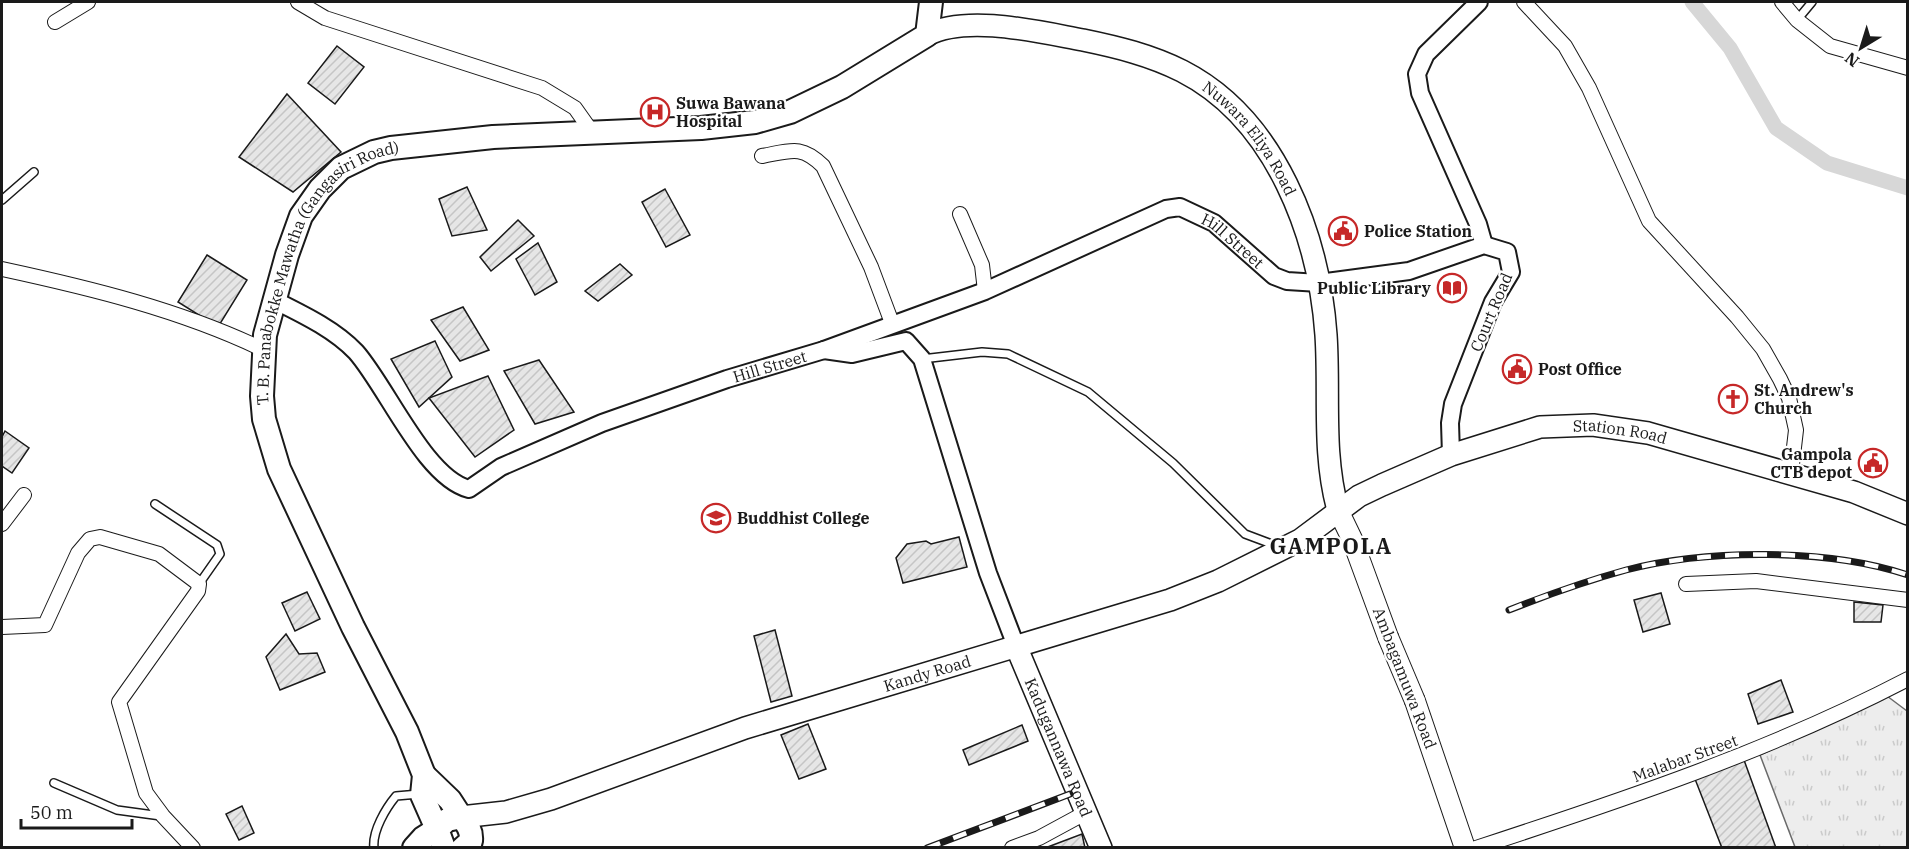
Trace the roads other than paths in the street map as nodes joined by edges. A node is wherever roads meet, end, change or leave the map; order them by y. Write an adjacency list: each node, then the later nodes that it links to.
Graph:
1 (88, 2): 9 (street)
2 (298, 2): 12 (street)
3 (931, 2): 10 (highway)
4 (1479, 2): 17 (street)
5 (1524, 2): 27 (street)
6 (1782, 2): 8 (street)
7 (1812, 2): 8 (lane)
8 (1797, 20): 11 (street)
9 (55, 22)
10 (927, 35): 12 (highway, T. B. Panabokke Mawatha (Gangasiri Road)); 19 (main road, Nuwara Eliya Road)
11 (1908, 68)
12 (592, 132): 21 (highway, T. B. Panabokke Mawatha (Gangasiri Road))
13 (762, 156): 22 (street)
14 (34, 172): 15 (lane)
15 (2, 200)
16 (960, 214): 20 (street)
17 (1484, 244): 19 (street); 26 (street, Court Road)
18 (2, 269): 23 (street)
19 (1319, 283): 20 (street, Hill Street); 30 (main road, Nuwara Eliya Road)
20 (985, 291): 22 (street, Hill Street)
21 (274, 300): 23 (highway, T. B. Panabokke Mawatha (Gangasiri Road)); 24 (street, Hill Street)
22 (892, 324): 24 (street, Hill Street)
23 (264, 350): 41 (highway, T. B. Panabokke Mawatha (Gangasiri Road))
24 (824, 350): 25 (street)
25 (922, 359): 33 (lane); 38 (street)
26 (1451, 455): 27 (main road, Station Road); 30 (main road, Station Road)
27 (1791, 473): 31 (main road, Station Road)
28 (24, 495): 32 (street)
29 (155, 504): 34 (lane)
30 (1338, 510): 33 (main road, Kandy Road); 53 (main road, Ambagamuwa Road, bridge)
31 (1908, 514)
32 (2, 524)
33 (1281, 549): 38 (main road, Kandy Road)
34 (199, 584): 37 (street); 44 (street)
35 (1686, 584): 36 (street)
36 (1908, 600)
37 (2, 627)
38 (1016, 646): 42 (main road, Kandy Road); 43 (main road, Kadugannawa Road)
39 (1904, 681): 54 (street, Malabar Street)
40 (54, 783): 44 (lane)
41 (423, 785): 45 (highway, T. B. Panabokke Mawatha (Gangasiri Road)); 46 (highway, T. B. Panabokke Mawatha (Gangasiri Road)); 49 (lane)
42 (506, 812): 45 (main road, Kandy Road); 47 (main road, Kandy Road)
43 (1087, 812): 51 (street); 52 (main road, Kadugannawa Road)
44 (163, 816): 48 (street)
45 (460, 817): 46 (highway); 47 (highway, T. B. Panabokke Mawatha (Gangasiri Road))
46 (440, 838): 50 (highway)
47 (469, 845)
48 (193, 848)
49 (374, 848)
50 (414, 848)
51 (1012, 848)
52 (1101, 848)
53 (1465, 848)
54 (1476, 848)

